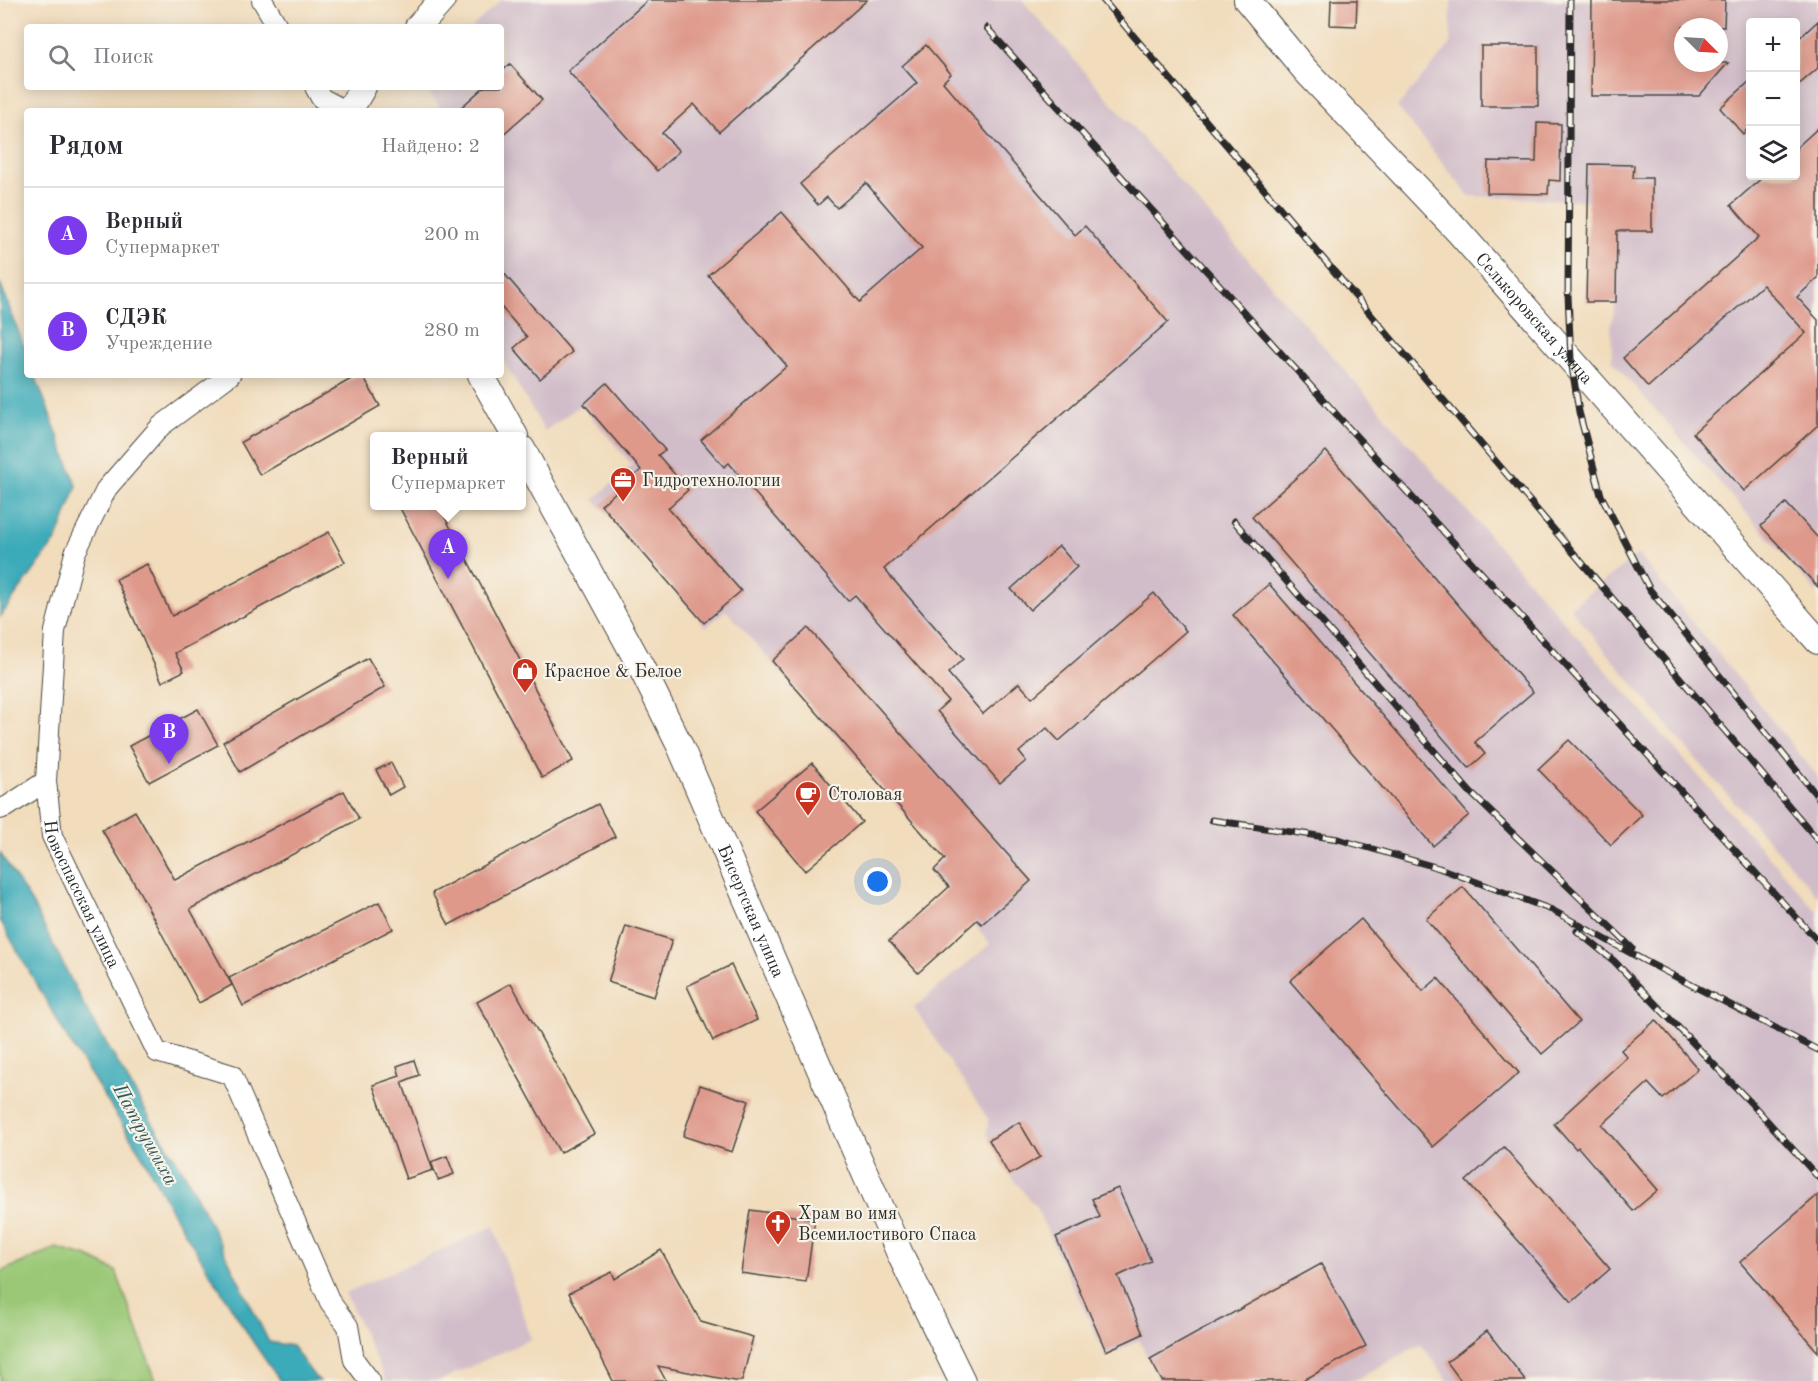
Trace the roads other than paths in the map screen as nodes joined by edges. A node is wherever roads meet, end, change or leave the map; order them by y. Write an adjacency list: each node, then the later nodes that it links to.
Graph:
1 (262, 0): 4 (street)
2 (442, 0): 5 (main road)
3 (1247, 0): 14 (main road, Селькоровская улица)
4 (276, 24)
5 (421, 24)
6 (317, 90): 8 (street)
7 (361, 90): 9 (main road)
8 (342, 108)
9 (350, 108)
10 (226, 378): 15 (street, Новоспасская улица)
11 (483, 378): 12 (main road)
12 (512, 432)
13 (526, 456): 18 (main road, Бисертская улица)
14 (1818, 641)
15 (46, 781): 16 (street); 17 (street, Новоспасская улица)
16 (4, 808)
17 (370, 1381)
18 (962, 1381)

